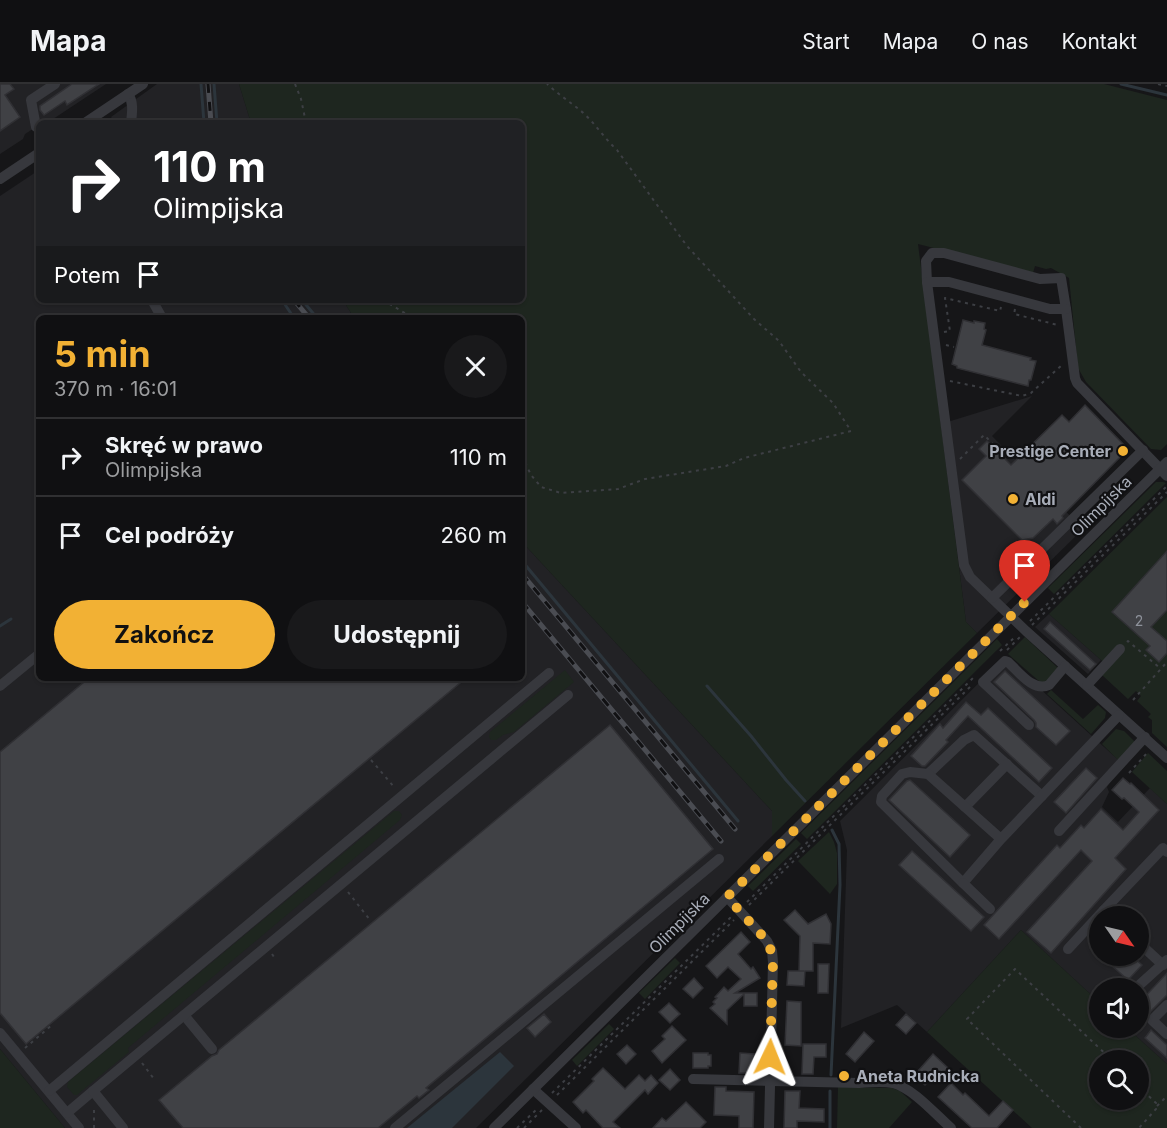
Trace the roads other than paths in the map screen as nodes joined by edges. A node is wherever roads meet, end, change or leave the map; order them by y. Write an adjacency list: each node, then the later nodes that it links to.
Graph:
1 (56, 84): 6 (street)
2 (142, 84): 3 (street)
3 (128, 94): 4 (street); 5 (street)
4 (89, 120)
5 (131, 120)
6 (36, 127)
7 (36, 155): 8 (street)
8 (0, 179)
9 (927, 282): 10 (street); 10 (street); 13 (street)
10 (1066, 309): 11 (street)
11 (1143, 450): 12 (street); 13 (street)
12 (1165, 469): 14 (street, Olimpijska)
13 (992, 598): 14 (street)
14 (1011, 616): 17 (street); 35 (street, Olimpijska)
15 (1120, 649): 19 (street)
16 (36, 656): 20 (street)
17 (1065, 666): 19 (street); 23 (street)
18 (549, 673): 51 (street)
19 (1087, 685): 22 (street)
20 (0, 686)
21 (568, 695): 44 (street)
22 (1119, 715): 24 (street); 28 (street)
23 (1029, 725)
24 (1145, 737): 25 (street); 30 (street)
25 (1167, 758)
26 (1007, 764): 27 (street); 28 (street); 29 (street)
27 (928, 774): 29 (street); 34 (street)
28 (1042, 796): 31 (street)
29 (965, 807): 31 (street)
30 (1059, 831)
31 (1001, 839): 34 (street)
32 (1167, 852): 36 (street)
33 (719, 859): 56 (street)
34 (963, 883): 37 (street)
35 (727, 897): 49 (street); 50 (street, Olimpijska)
36 (1115, 906)
37 (990, 909)
38 (1089, 931): 39 (street)
39 (1068, 949)
40 (1149, 950): 41 (street)
41 (1165, 962): 42 (street)
42 (1147, 978)
43 (1167, 1005): 46 (street)
44 (184, 1015): 47 (street); 52 (street)
45 (0, 1033): 51 (street)
46 (1167, 1034)
47 (213, 1048)
48 (693, 1079): 49 (street)
49 (770, 1081): 59 (street); 60 (street)
50 (533, 1089): 57 (street, Olimpijska); 58 (street)
51 (49, 1091): 53 (street)
52 (93, 1091): 53 (street); 55 (street)
53 (67, 1113): 54 (street)
54 (80, 1128)
55 (123, 1128)
56 (395, 1128)
57 (494, 1128)
58 (576, 1128)
59 (769, 1128)
60 (951, 1128)

